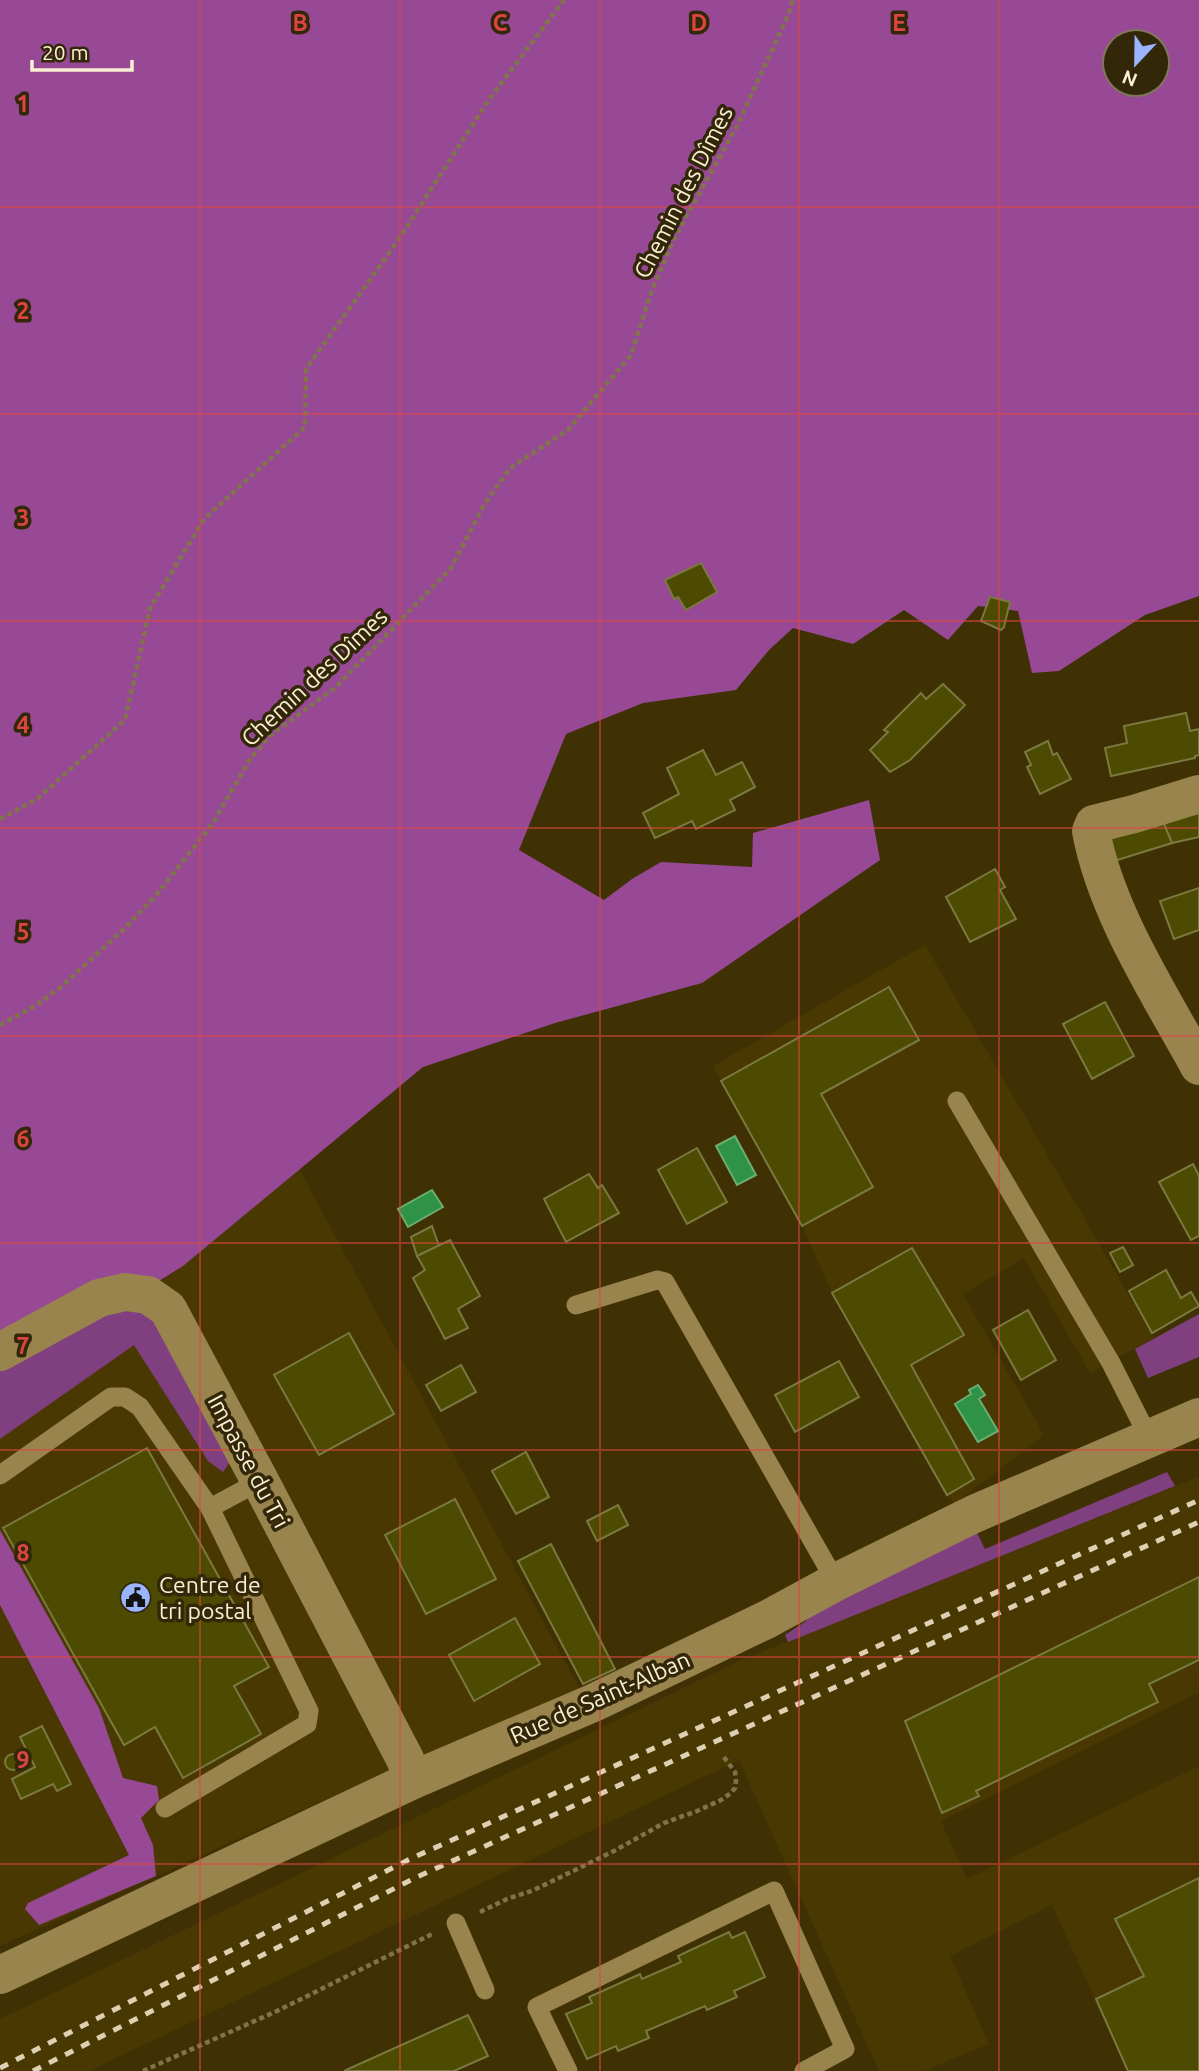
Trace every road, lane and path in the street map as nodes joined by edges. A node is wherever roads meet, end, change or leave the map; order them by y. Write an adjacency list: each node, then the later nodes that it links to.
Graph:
1 (564, 0): 4 (path)
2 (793, 0): 5 (path, Chemin des Dîmes)
3 (1199, 794): 6 (street)
4 (0, 819)
5 (0, 1026)
6 (1199, 1066)
7 (957, 1101): 11 (lane)
8 (576, 1305): 15 (lane)
9 (0, 1352): 13 (street, Impasse du Tri)
10 (1199, 1417): 11 (street, Rue de Saint-Alban)
11 (1149, 1438): 15 (street, Rue de Saint-Alban)
12 (0, 1475): 14 (lane)
13 (260, 1481): 14 (lane); 16 (street, Impasse du Tri)
14 (210, 1508): 17 (lane)
15 (836, 1582): 16 (street, Rue de Saint-Alban)
16 (413, 1780): 19 (street, Rue de Saint-Alban)
17 (165, 1808)
18 (456, 1923): 20 (lane)
19 (0, 1975)
20 (485, 1990)
21 (568, 2071): 22 (lane)
22 (804, 2071)

